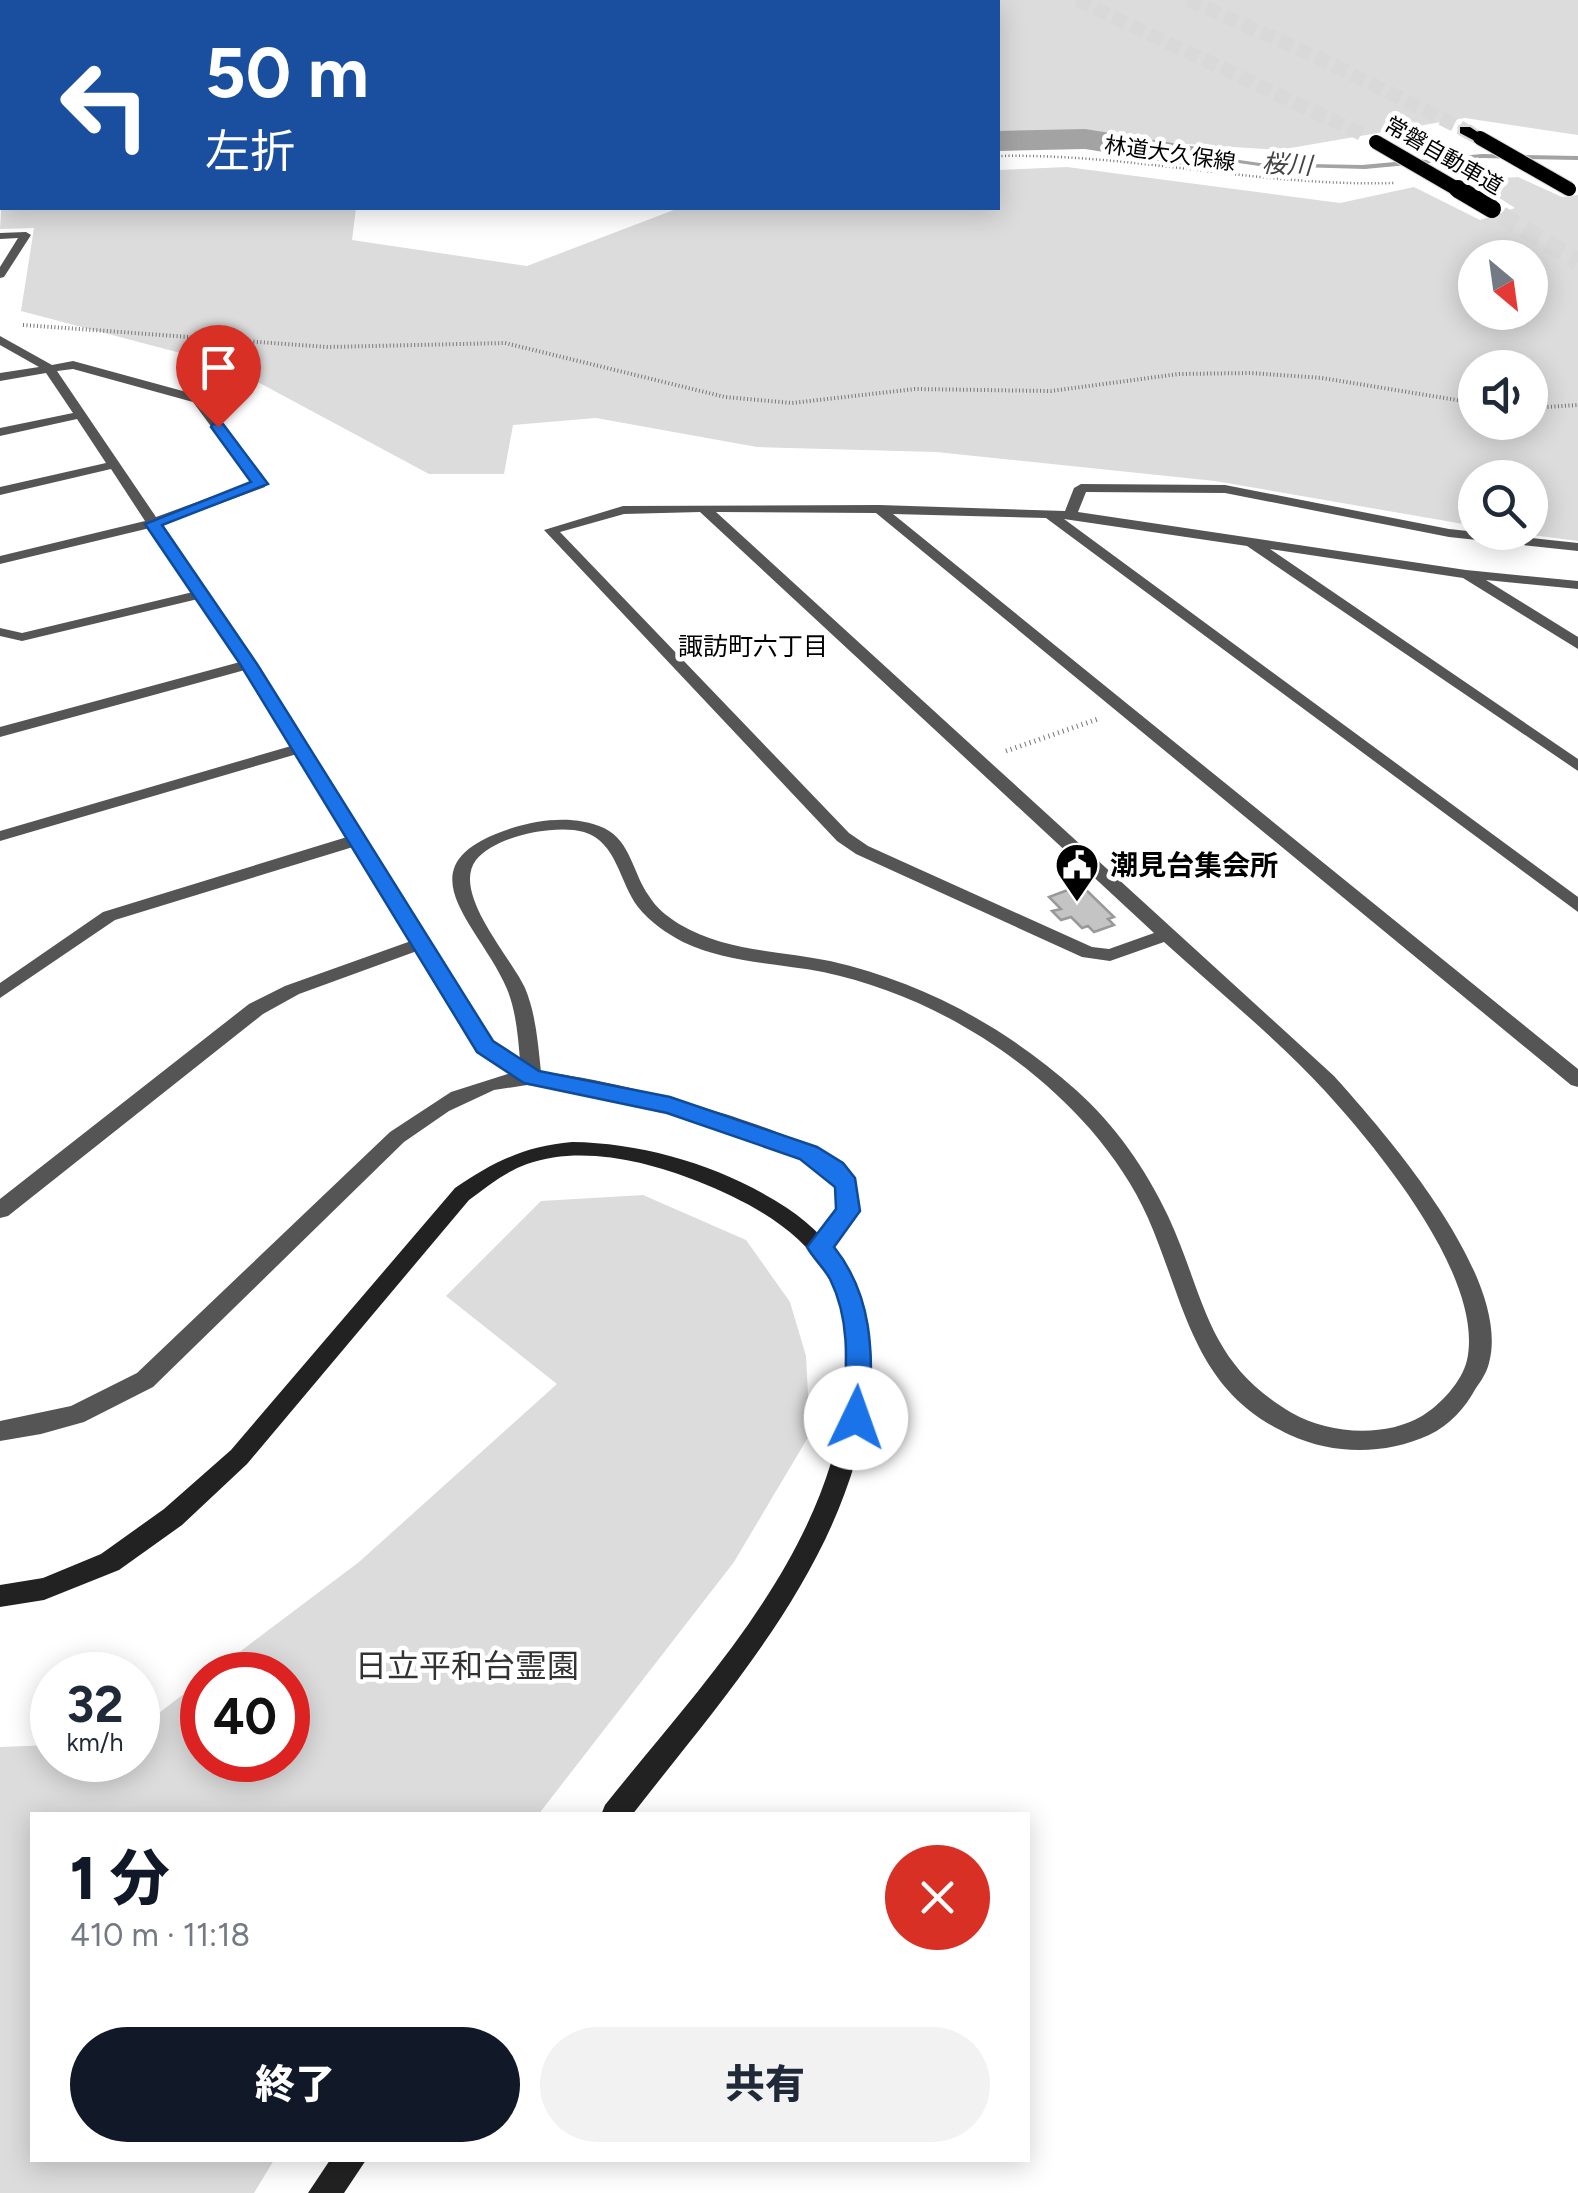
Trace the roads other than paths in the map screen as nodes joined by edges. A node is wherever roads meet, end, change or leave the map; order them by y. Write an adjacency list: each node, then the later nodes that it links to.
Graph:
1 (1472, 134): 3 (highway, 常磐自動車道, bridge)
2 (1370, 138): 4 (highway, 常磐自動車道, bridge)
3 (1573, 192)
4 (1496, 212)
5 (0, 236): 6 (street)
6 (0, 275)
7 (0, 340): 8 (street)
8 (48, 368): 9 (street); 10 (street); 18 (street)
9 (0, 378)
10 (78, 415): 11 (street); 12 (street)
11 (0, 432)
12 (113, 465): 13 (street); 18 (street)
13 (0, 491)
14 (703, 508): 15 (street); 36 (street); 36 (street)
15 (879, 509): 16 (street); 40 (street)
16 (1048, 513): 17 (street); 35 (street)
17 (1070, 516): 19 (street); 20 (street)
18 (152, 524): 21 (street); 24 (street)
19 (1250, 542): 22 (street); 32 (street)
20 (1578, 547)
21 (0, 560)
22 (1466, 574): 23 (street); 28 (street)
23 (1578, 585)
24 (201, 594): 26 (street); 29 (street)
25 (0, 632): 26 (street)
26 (22, 637): 27 (street)
27 (0, 642)
28 (1578, 644)
29 (249, 664): 30 (street); 31 (street)
30 (0, 732)
31 (301, 748): 33 (street); 34 (street)
32 (1578, 766)
33 (0, 836)
34 (358, 840): 37 (street); 38 (street)
35 (1578, 906)
36 (1166, 934): 39 (street)
37 (420, 944): 39 (street); 41 (street)
38 (0, 992)
39 (532, 1078): 42 (street); 43 (street)
40 (1578, 1080)
41 (0, 1210)
42 (820, 1247): 44 (street); 45 (street)
43 (0, 1431)
44 (0, 1596)
45 (617, 1812)
46 (348, 2162): 47 (street)
47 (324, 2193)

